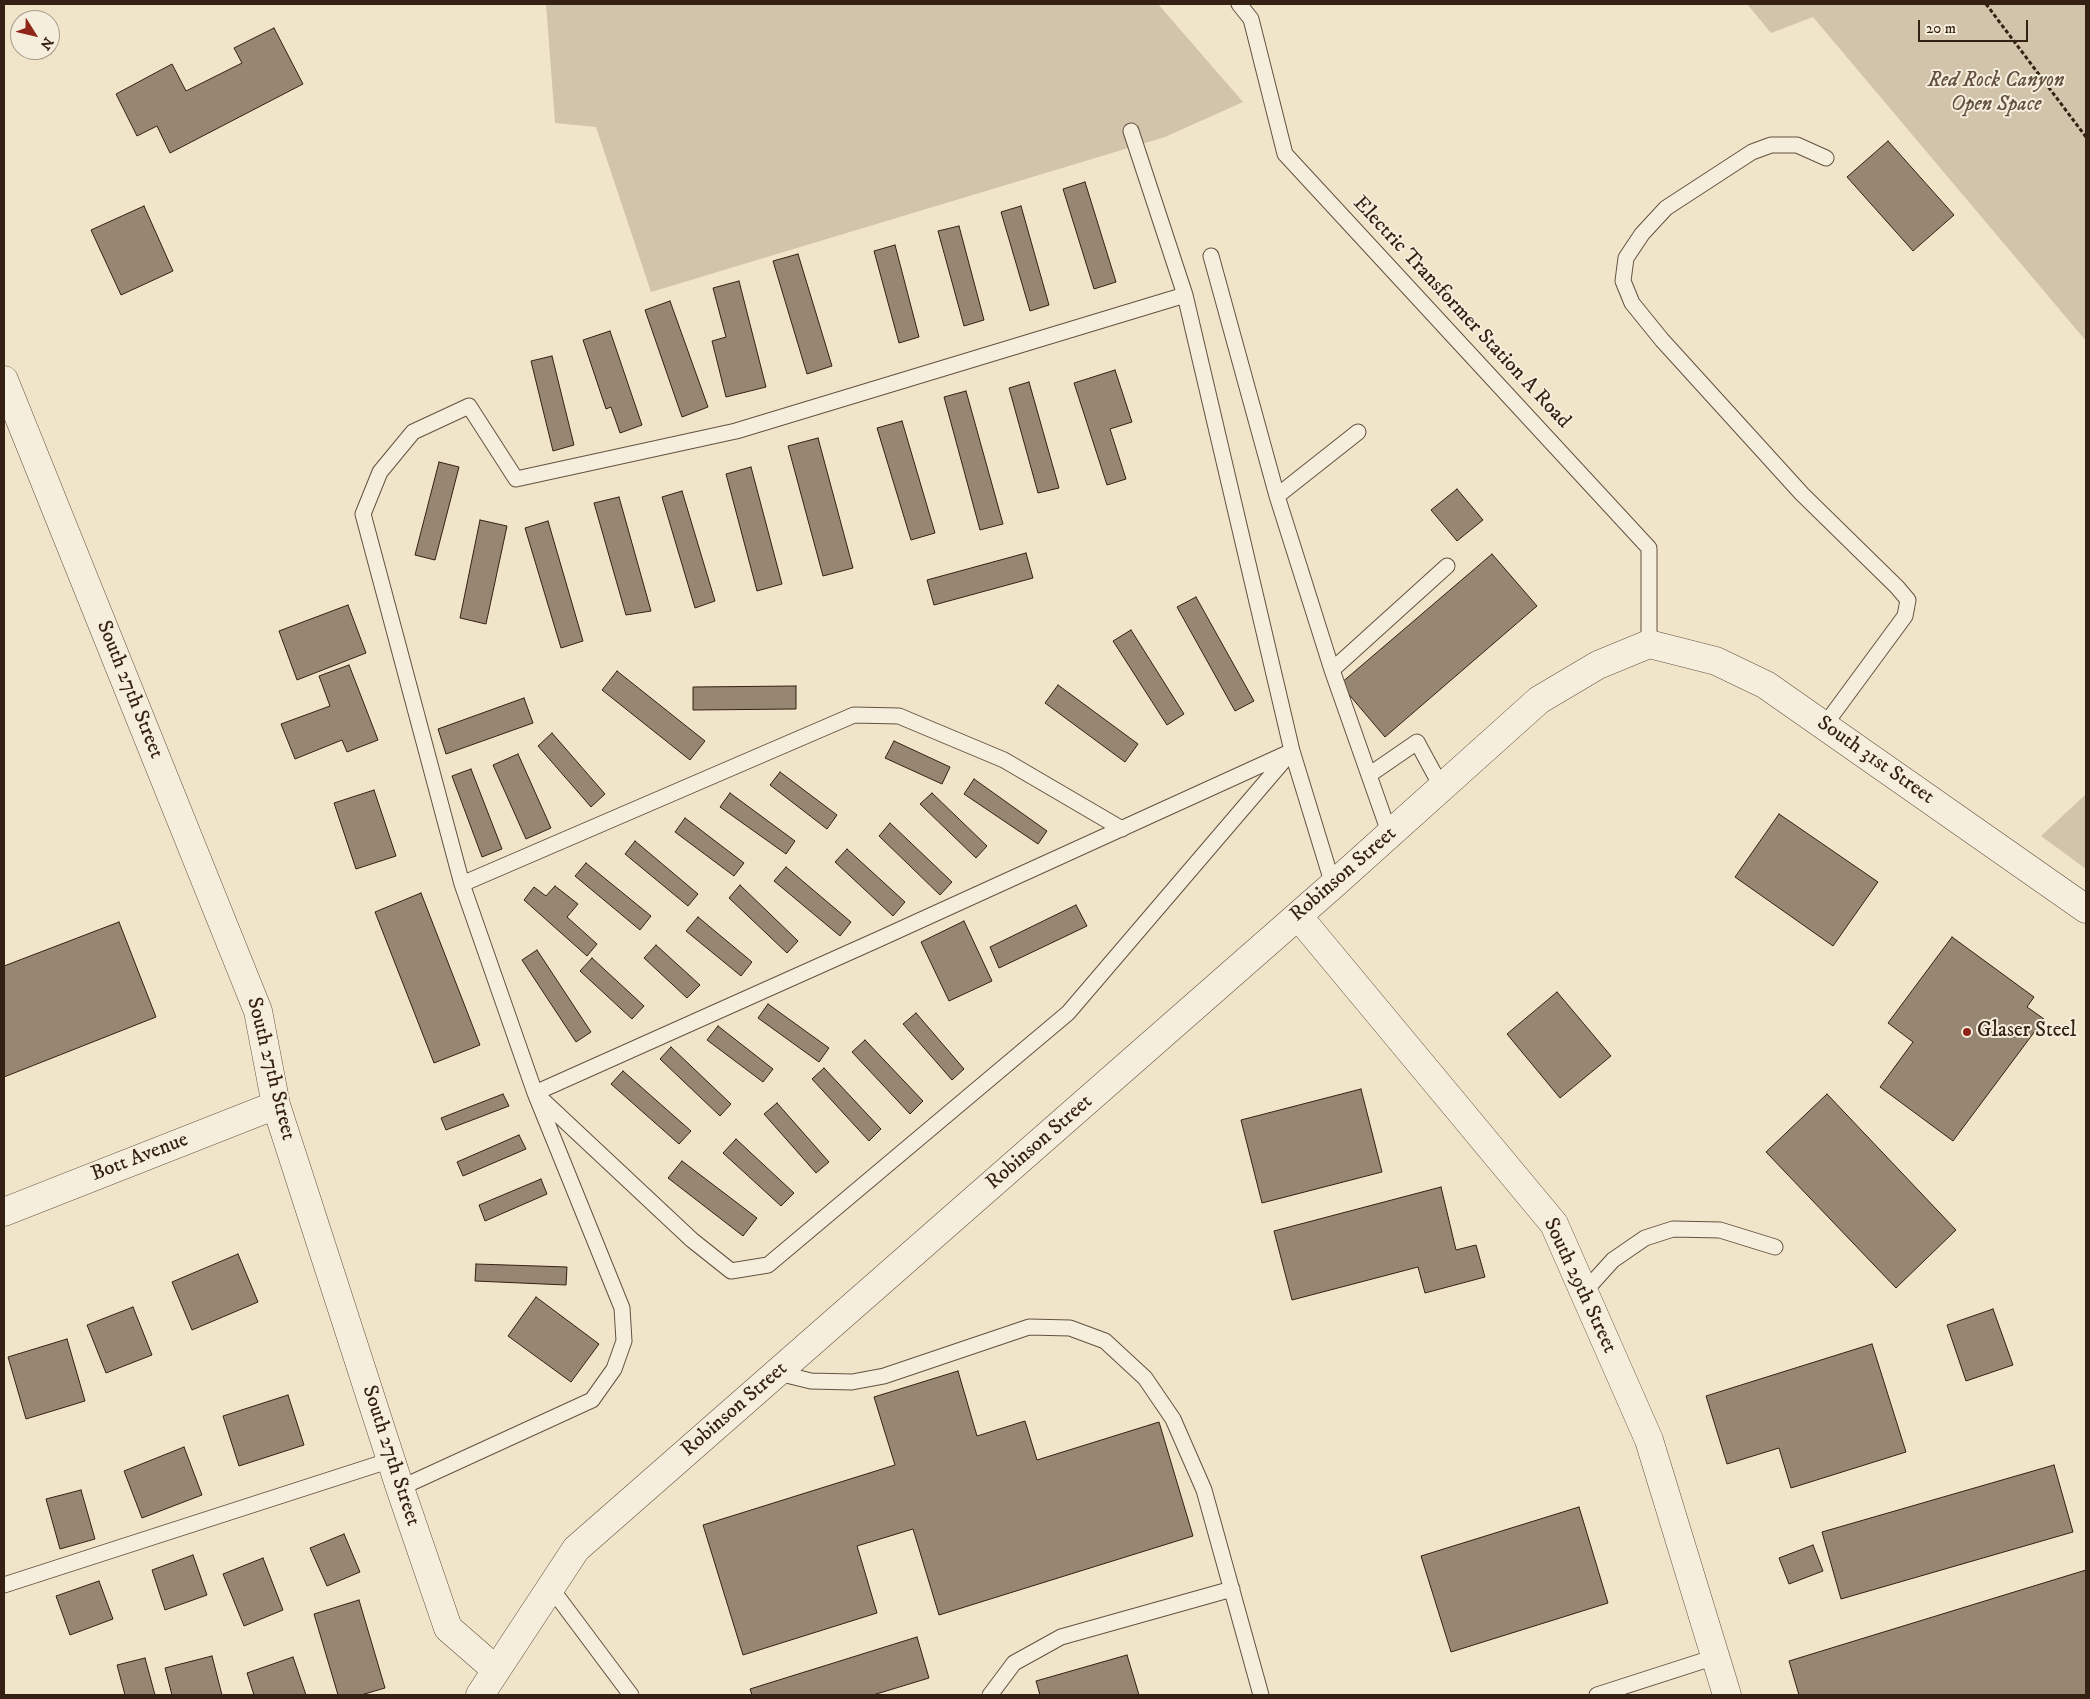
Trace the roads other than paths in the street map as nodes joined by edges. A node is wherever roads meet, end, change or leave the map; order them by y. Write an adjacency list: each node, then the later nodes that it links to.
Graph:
1 (1239, 4): 10 (lane, Electric Transformer Station A Road)
2 (1131, 130): 5 (lane)
3 (1826, 158): 12 (lane)
4 (1211, 256): 8 (lane)
5 (1186, 295): 13 (lane); 18 (lane)
6 (4, 380): 23 (street, South 27th Street)
7 (1358, 432): 8 (lane)
8 (1277, 496): 11 (lane)
9 (1447, 566): 11 (lane)
10 (1649, 644): 12 (street, South 31st Street); 15 (street, Robinson Street)
11 (1332, 670): 14 (lane)
12 (1824, 726): 20 (street, South 31st Street)
13 (1292, 751): 16 (lane); 19 (lane); 22 (lane)
14 (1369, 775): 15 (lane); 17 (lane)
15 (1442, 788): 17 (street, Robinson Street)
16 (1122, 829): 18 (lane); 22 (lane)
17 (1390, 835): 19 (street, Robinson Street)
18 (462, 884): 22 (lane)
19 (1333, 886): 21 (street, Robinson Street)
20 (2086, 910)
21 (1298, 916): 26 (street, South 29th Street); 27 (street, Robinson Street)
22 (535, 1093): 29 (lane)
23 (276, 1105): 24 (street, Bott Avenue); 28 (street, South 27th Street)
24 (4, 1212)
25 (1775, 1247): 26 (lane)
26 (1584, 1292): 33 (street, South 29th Street)
27 (778, 1373): 31 (street, Robinson Street); 32 (lane)
28 (391, 1460): 29 (street, South 27th Street); 30 (lane)
29 (400, 1488): 34 (street, South 27th Street)
30 (4, 1585)
31 (551, 1588): 34 (street, Robinson Street); 36 (lane)
32 (1232, 1589): 37 (lane); 38 (lane)
33 (1715, 1657): 39 (lane); 40 (street, South 29th Street)
34 (495, 1669): 35 (street, Robinson Street)
35 (480, 1695)
36 (631, 1695)
37 (990, 1695)
38 (1262, 1695)
39 (1597, 1695)
40 (1726, 1695)

